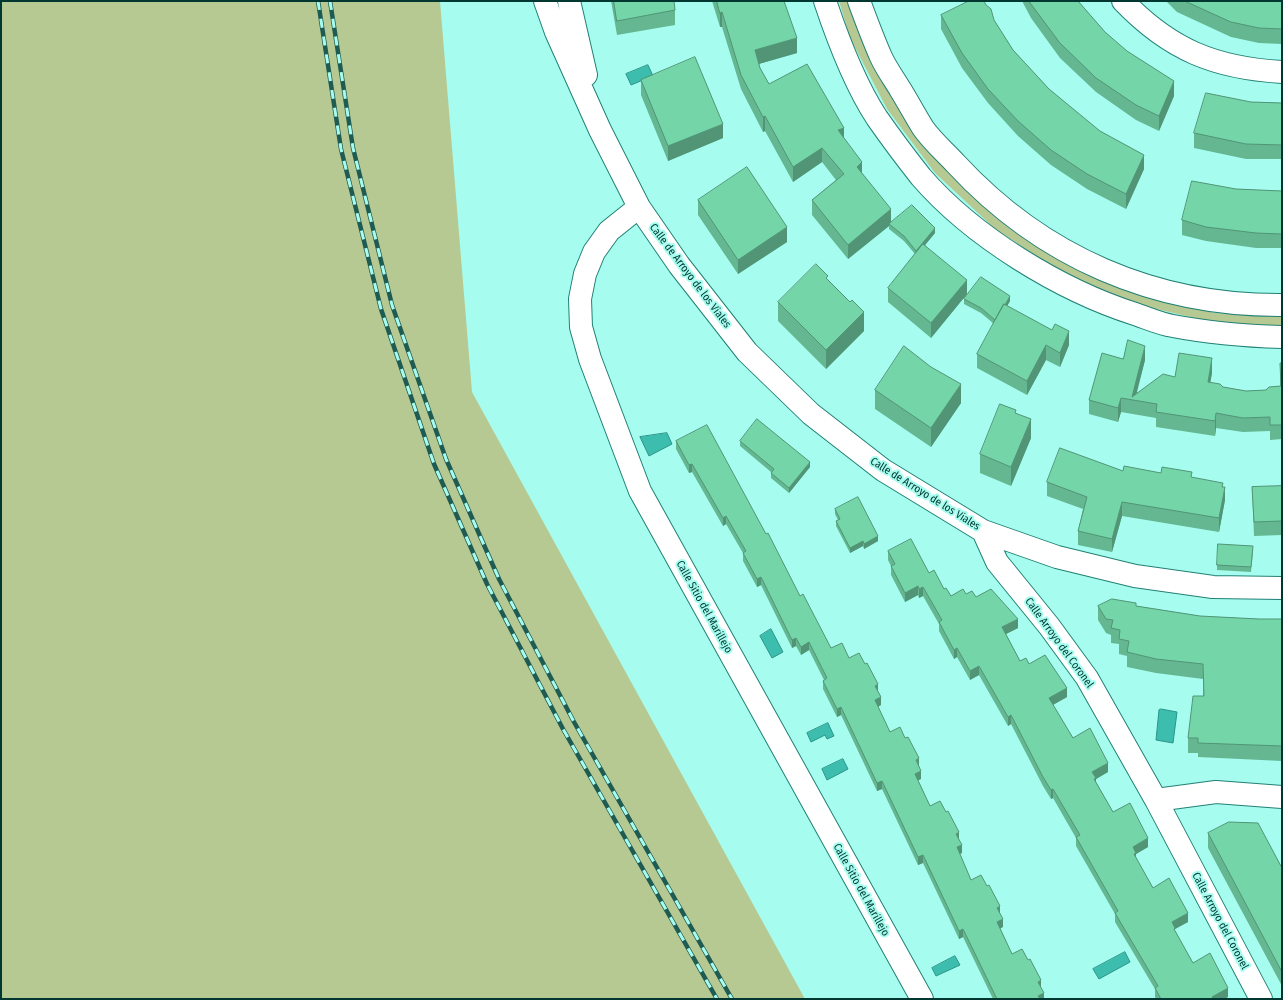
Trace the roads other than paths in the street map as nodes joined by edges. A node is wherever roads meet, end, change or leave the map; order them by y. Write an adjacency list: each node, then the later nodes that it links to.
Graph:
1 (545, 1): 7 (street, Calle de Arroyo de los Viales)
2 (569, 1): 7 (street, Calle de Arroyo de los Viales)
3 (825, 1): 10 (street)
4 (859, 1): 9 (street)
5 (1123, 1): 6 (street)
6 (1282, 72)
7 (600, 130): 8 (street, Calle de Arroyo de los Viales)
8 (639, 207): 11 (street, Calle de Arroyo de los Viales); 15 (street, Calle Sitio del Marillejo)
9 (1282, 305)
10 (1282, 337)
11 (983, 531): 12 (street, Calle de Arroyo de los Viales); 14 (street, Calle Arroyo del Coronel)
12 (1282, 588)
13 (1282, 797): 14 (street)
14 (1156, 800): 16 (street, Calle Arroyo del Coronel)
15 (922, 999)
16 (1261, 999)

